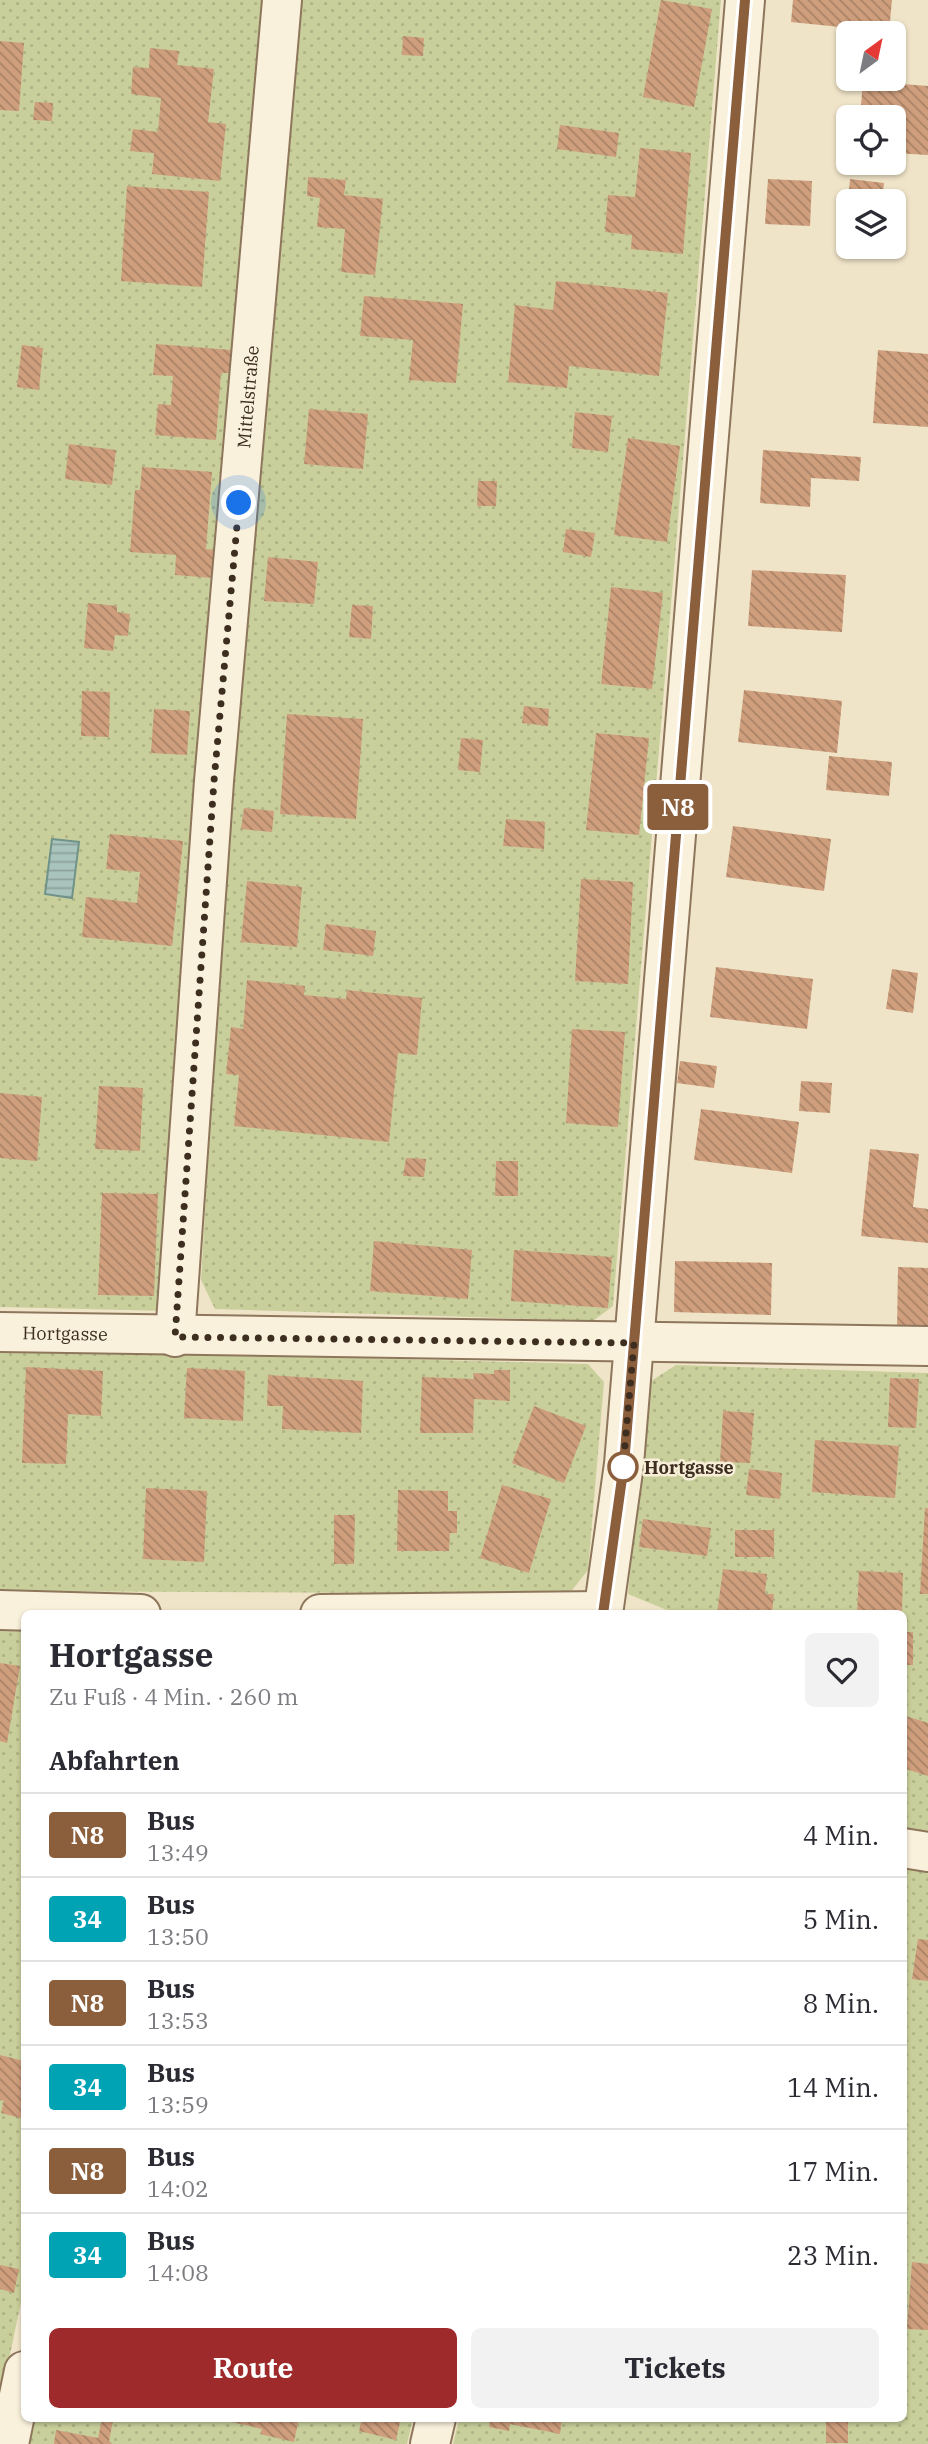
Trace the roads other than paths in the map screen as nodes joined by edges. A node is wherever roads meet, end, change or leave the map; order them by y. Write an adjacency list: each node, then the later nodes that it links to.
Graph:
1 (282, 0): 4 (street, Mittelstraße)
2 (745, 0): 5 (street)
3 (0, 1332): 4 (street, Hortgasse)
4 (175, 1337): 5 (street, Hortgasse)
5 (634, 1343): 6 (street, Hortgasse); 9 (street)
6 (928, 1346)
7 (0, 1609): 8 (street)
8 (28, 1610)
9 (603, 1610)
10 (907, 1849): 11 (street)
11 (928, 1852)
12 (21, 2386): 14 (street)
13 (435, 2422): 15 (street)
14 (9, 2444)
15 (430, 2444)

